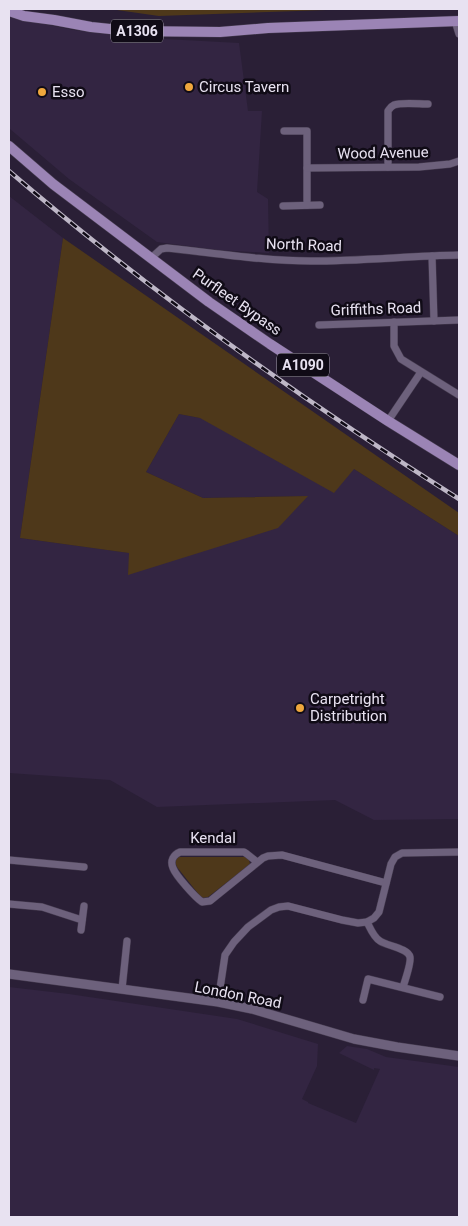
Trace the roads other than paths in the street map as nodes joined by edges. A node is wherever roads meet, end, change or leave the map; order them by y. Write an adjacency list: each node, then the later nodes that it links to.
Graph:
1 (27, 9): 3 (main road, A1306)
2 (9, 11): 3 (main road, A1306)
3 (54, 20): 4 (main road, A1306)
4 (457, 21): 5 (street)
5 (459, 34)
6 (428, 104): 10 (street)
7 (284, 131): 11 (street)
8 (9, 146): 17 (main road, Purfleet Bypass / A1090)
9 (459, 161): 10 (street, Wood Avenue)
10 (388, 167): 11 (street, Wood Avenue)
11 (307, 168): 12 (street)
12 (307, 205): 13 (street); 14 (street)
13 (320, 205)
14 (283, 206)
15 (459, 255): 16 (street, North Road)
16 (432, 256): 17 (street, North Road); 19 (street, Griffiths Road)
17 (152, 258): 24 (main road, Purfleet Bypass / A1090)
18 (459, 320): 19 (street, Griffiths Road)
19 (434, 321): 20 (street, Griffiths Road)
20 (394, 322): 21 (street, Griffiths Road); 22 (street)
21 (319, 325)
22 (421, 372): 23 (street); 24 (street)
23 (459, 395)
24 (388, 421): 25 (main road, Purfleet Bypass / A1090)
25 (459, 465)
26 (459, 852): 30 (street)
27 (9, 860): 29 (street)
28 (258, 862): 28 (street, Kendal); 30 (street, Kendal)
29 (84, 867)
30 (386, 882): 34 (street)
31 (9, 904): 33 (street)
32 (84, 906): 33 (street)
33 (82, 920): 35 (street)
34 (367, 922): 38 (street); 42 (street)
35 (81, 930)
36 (127, 941): 39 (street)
37 (9, 974): 39 (street, London Road)
38 (403, 988): 40 (street); 41 (street)
39 (122, 989): 42 (street, London Road)
40 (440, 997)
41 (363, 1000)
42 (218, 1002): 43 (street, London Road)
43 (459, 1056)

